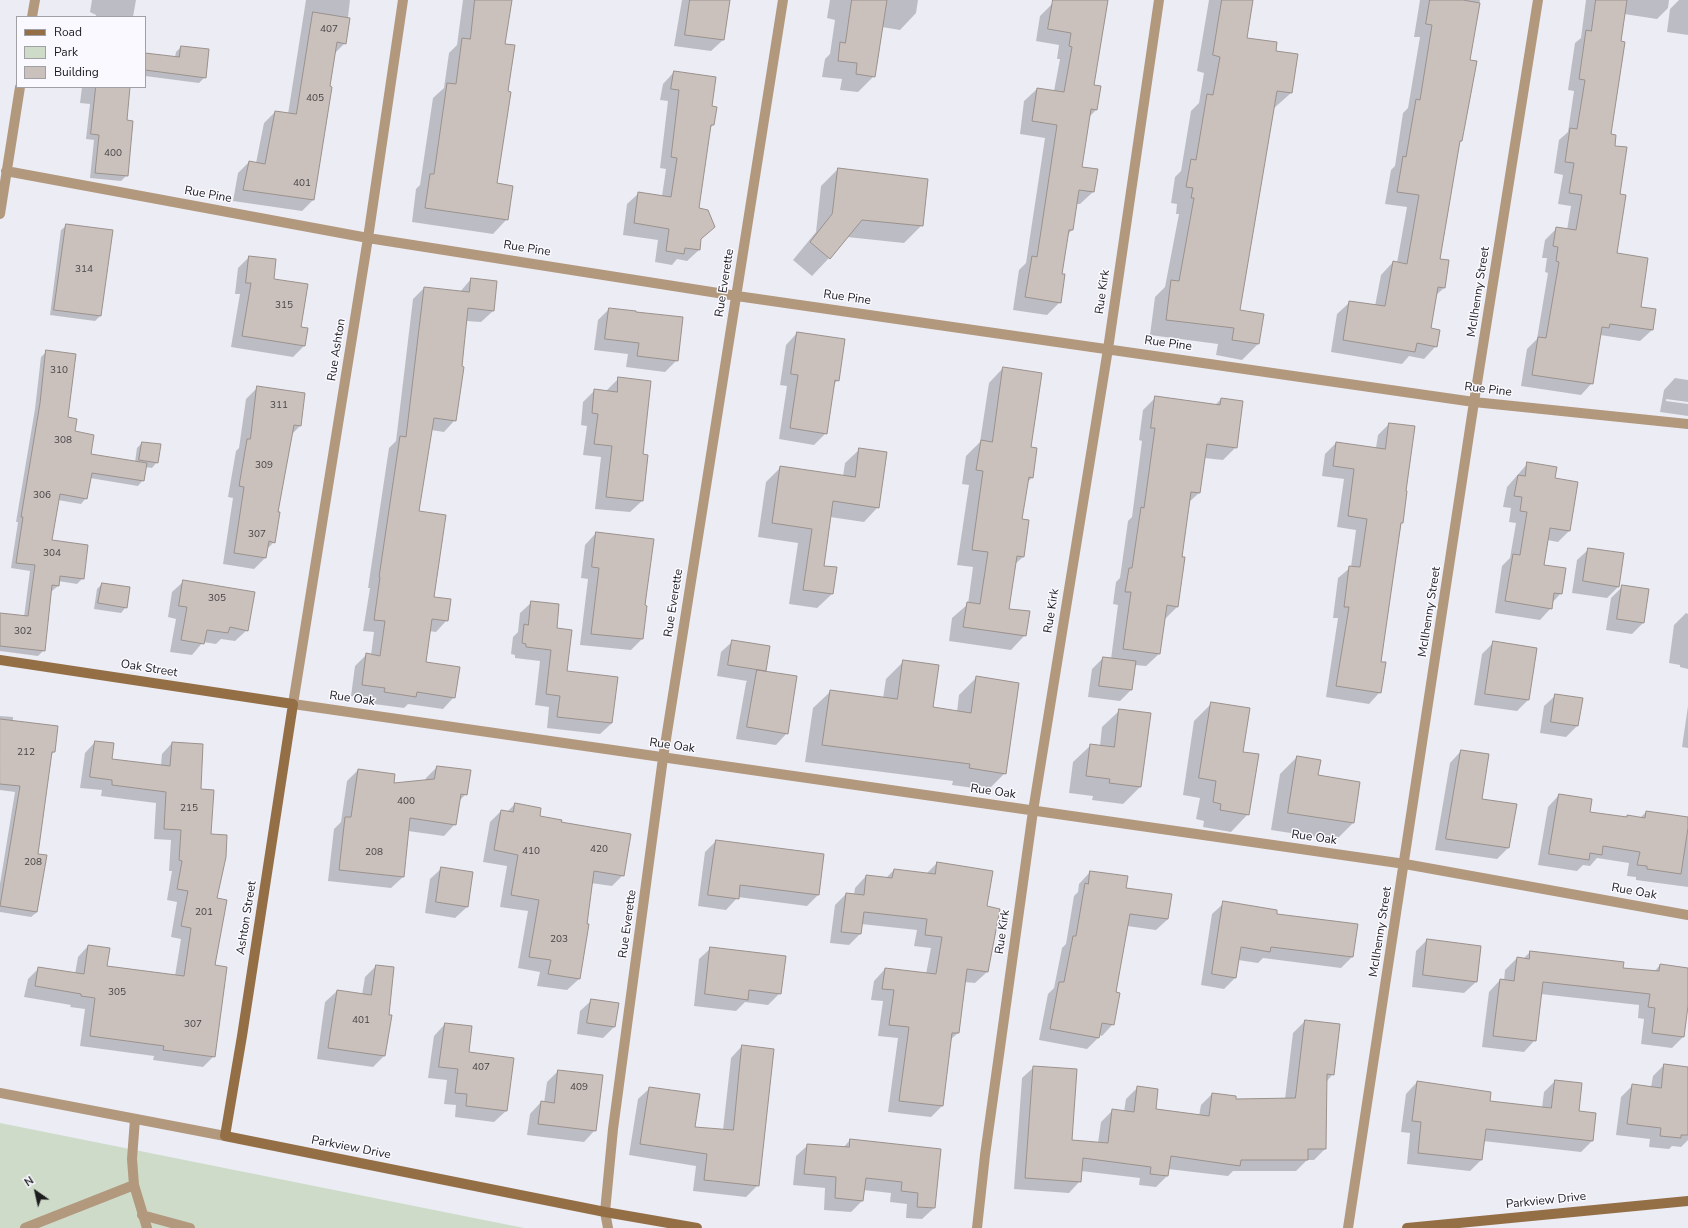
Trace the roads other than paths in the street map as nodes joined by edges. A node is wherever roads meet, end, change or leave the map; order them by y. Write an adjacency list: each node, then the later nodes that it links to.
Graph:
1 (35, 0): 6 (street)
2 (403, 0): 10 (street, Rue Ashton)
3 (783, 0): 11 (street, Rue Everette)
4 (1159, 0): 12 (street, Rue Kirk)
5 (1538, 0): 13 (street, McIlhenny Street)
6 (32, 16)
7 (20, 88): 8 (street)
8 (6, 171): 9 (street); 10 (street, Rue Pine)
9 (0, 214)
10 (368, 238): 11 (street, Rue Pine); 16 (street, Rue Ashton)
11 (736, 296): 12 (street, Rue Pine); 17 (street, Rue Everette)
12 (1108, 349): 13 (street, Rue Pine); 18 (street, Rue Kirk)
13 (1474, 402): 14 (street, Rue Pine); 19 (street, McIlhenny Street)
14 (1688, 424)
15 (0, 660): 16 (main road, Oak Street)
16 (293, 704): 17 (street, Rue Oak); 23 (main road, Ashton Street)
17 (663, 758): 18 (street, Rue Oak); 26 (street, Rue Everette)
18 (1033, 811): 19 (street, Rue Oak); 33 (street, Rue Kirk)
19 (1405, 864): 20 (street, Rue Oak); 34 (street, McIlhenny Street)
20 (1688, 915)
21 (0, 1093): 22 (street, Parkview Drive)
22 (135, 1119): 23 (street, Parkview Drive); 24 (street)
23 (225, 1136): 26 (main road, Parkview Drive)
24 (134, 1185): 27 (street); 28 (street)
25 (1688, 1201): 35 (main road, Parkview Drive)
26 (605, 1212): 31 (street, Rue Everette); 32 (main road, Parkview Drive)
27 (142, 1214): 29 (street); 30 (street)
28 (25, 1228)
29 (147, 1228)
30 (190, 1228)
31 (608, 1228)
32 (697, 1228)
33 (977, 1228)
34 (1348, 1228)
35 (1406, 1228)

